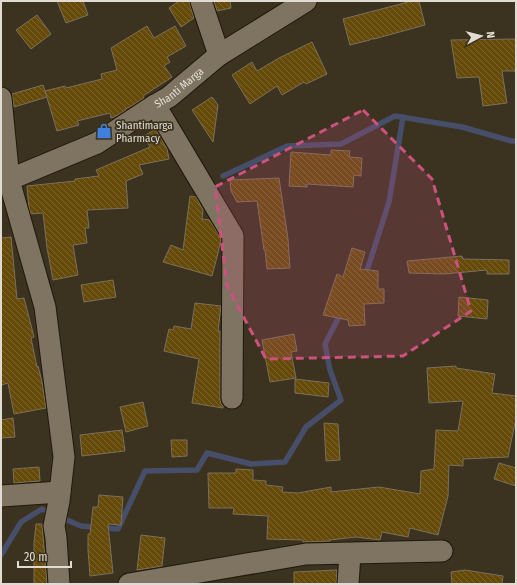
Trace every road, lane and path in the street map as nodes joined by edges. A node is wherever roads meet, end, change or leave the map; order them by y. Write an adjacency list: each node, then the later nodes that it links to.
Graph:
1 (201, 1): 3 (street)
2 (306, 1): 3 (street, Shanti Marga)
3 (219, 55): 5 (street, Shanti Marga)
4 (1, 98): 6 (street)
5 (155, 105): 6 (street, Shanti Marga); 7 (street)
6 (5, 181): 9 (street)
7 (232, 398)
8 (1, 496): 9 (street)
9 (60, 496): 12 (street)
10 (442, 551): 11 (street)
11 (350, 554): 13 (street); 14 (street)
12 (59, 584)
13 (129, 584)
14 (348, 584)

